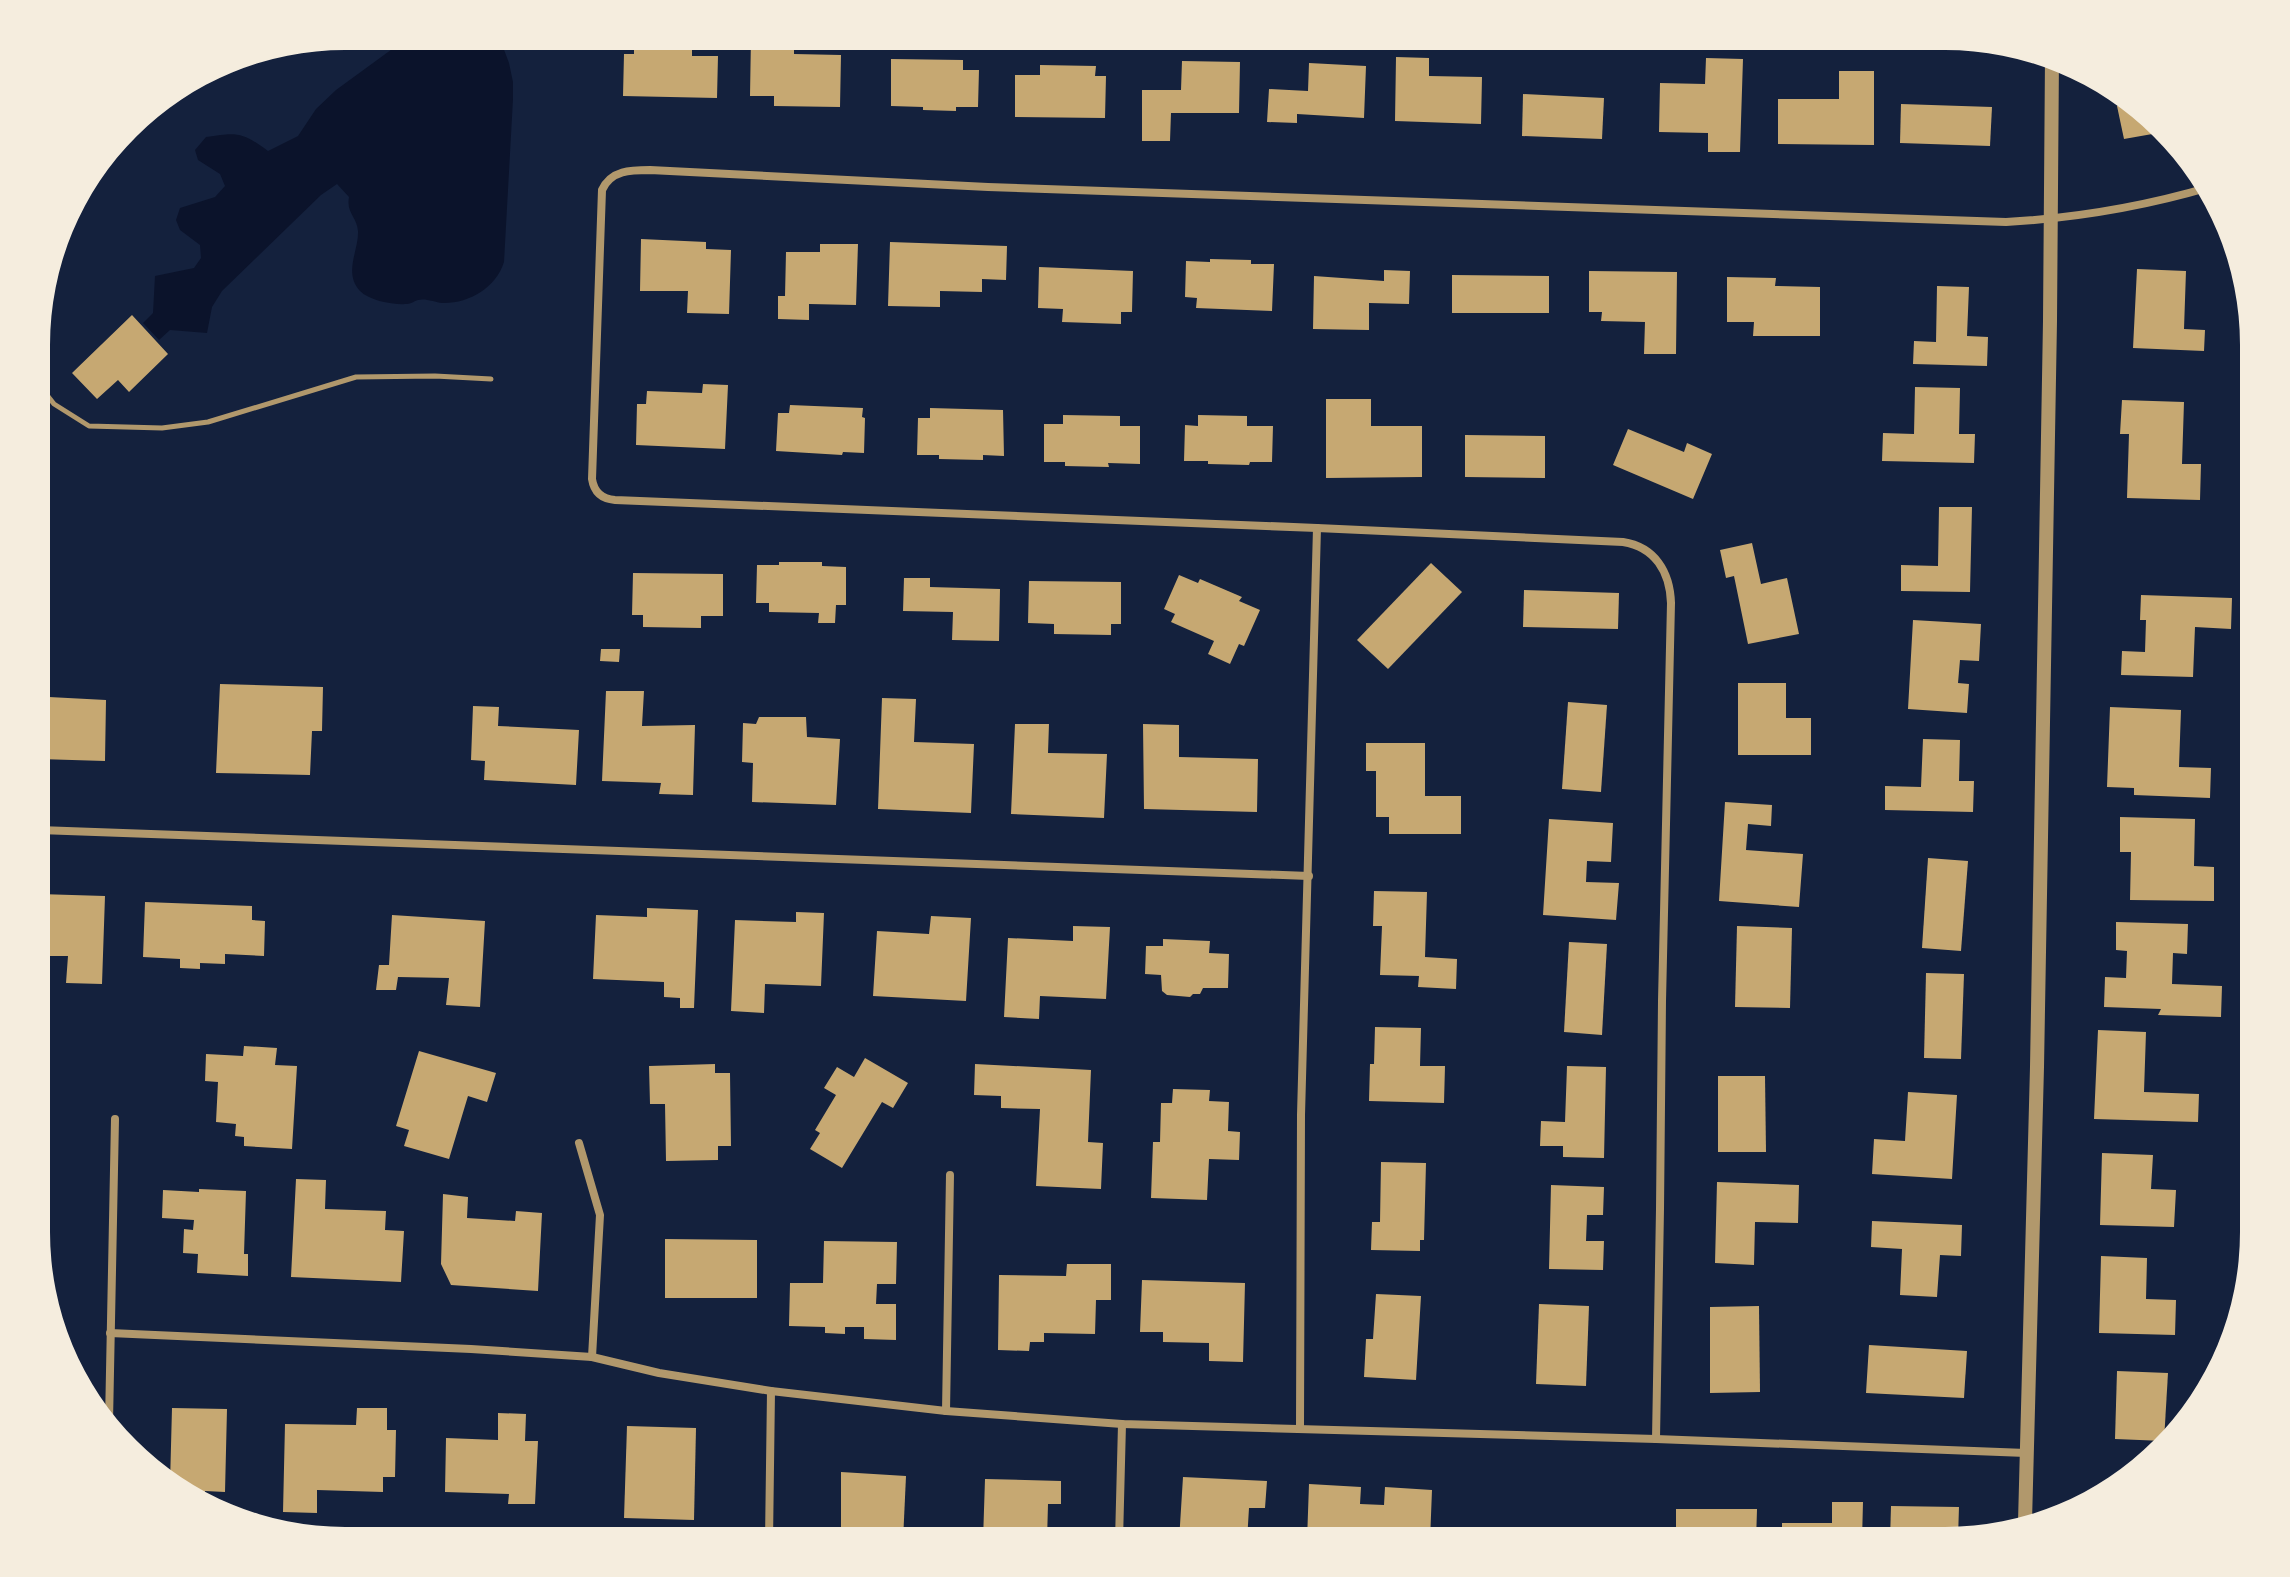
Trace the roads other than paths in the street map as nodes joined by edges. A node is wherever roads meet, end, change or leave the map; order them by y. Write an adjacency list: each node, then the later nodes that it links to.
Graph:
1 (2052, 70): 3 (street)
2 (2196, 191): 3 (street)
3 (2051, 219): 6 (street); 20 (street)
4 (491, 379): 5 (lane)
5 (50, 399)
6 (1317, 528): 8 (street); 19 (street)
7 (50, 830): 8 (street)
8 (1309, 876): 18 (street)
9 (115, 1119): 12 (street)
10 (579, 1143): 13 (street)
11 (950, 1175): 16 (street)
12 (110, 1333): 13 (street); 15 (street)
13 (592, 1357): 14 (street)
14 (771, 1391): 16 (street); 22 (street)
15 (109, 1408)
16 (946, 1411): 17 (street)
17 (1122, 1424): 18 (street); 23 (street)
18 (1300, 1428): 19 (street)
19 (1656, 1439): 20 (street)
20 (2026, 1453): 21 (street)
21 (2025, 1516)
22 (769, 1527)
23 (1119, 1527)

